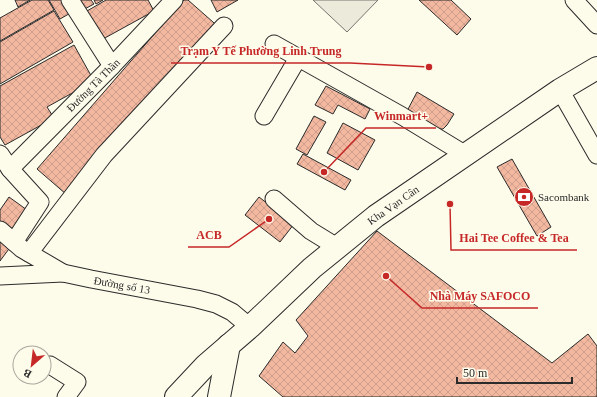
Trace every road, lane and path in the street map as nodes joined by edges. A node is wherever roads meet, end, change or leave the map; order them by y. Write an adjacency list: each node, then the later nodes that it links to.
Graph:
1 (70, 0): 8 (street)
2 (174, 0): 8 (street, Đường Tà Thần)
3 (574, 0): 4 (street)
4 (597, 25)
5 (224, 26): 20 (street)
6 (274, 44): 7 (street)
7 (298, 58): 11 (street); 13 (street)
8 (112, 66): 15 (street, Đường Tà Thần)
9 (597, 68): 10 (main road, Kha Vạn Cân)
10 (560, 90): 13 (main road, Kha Vạn Cân); 14 (street)
11 (264, 116)
12 (0, 154): 15 (street)
13 (466, 154): 19 (main road, Kha Vạn Cân)
14 (597, 155)
15 (10, 169): 18 (street)
16 (274, 199): 19 (street)
17 (0, 230): 18 (street, Đường số 13)
18 (14, 242): 20 (street, Đường số 13)
19 (337, 247): 23 (main road, Kha Vạn Cân)
20 (29, 253): 21 (street, Đường số 13)
21 (63, 273): 22 (street); 23 (street, Đường số 13)
22 (0, 276)
23 (250, 327): 24 (main road, Kha Vạn Cân)
24 (229, 345): 25 (main road, Kha Vạn Cân); 30 (main road)
25 (206, 365): 28 (main road, Kha Vạn Cân); 29 (main road)
26 (52, 366): 27 (street)
27 (66, 397)
28 (176, 397)
29 (198, 397)
30 (219, 397)

